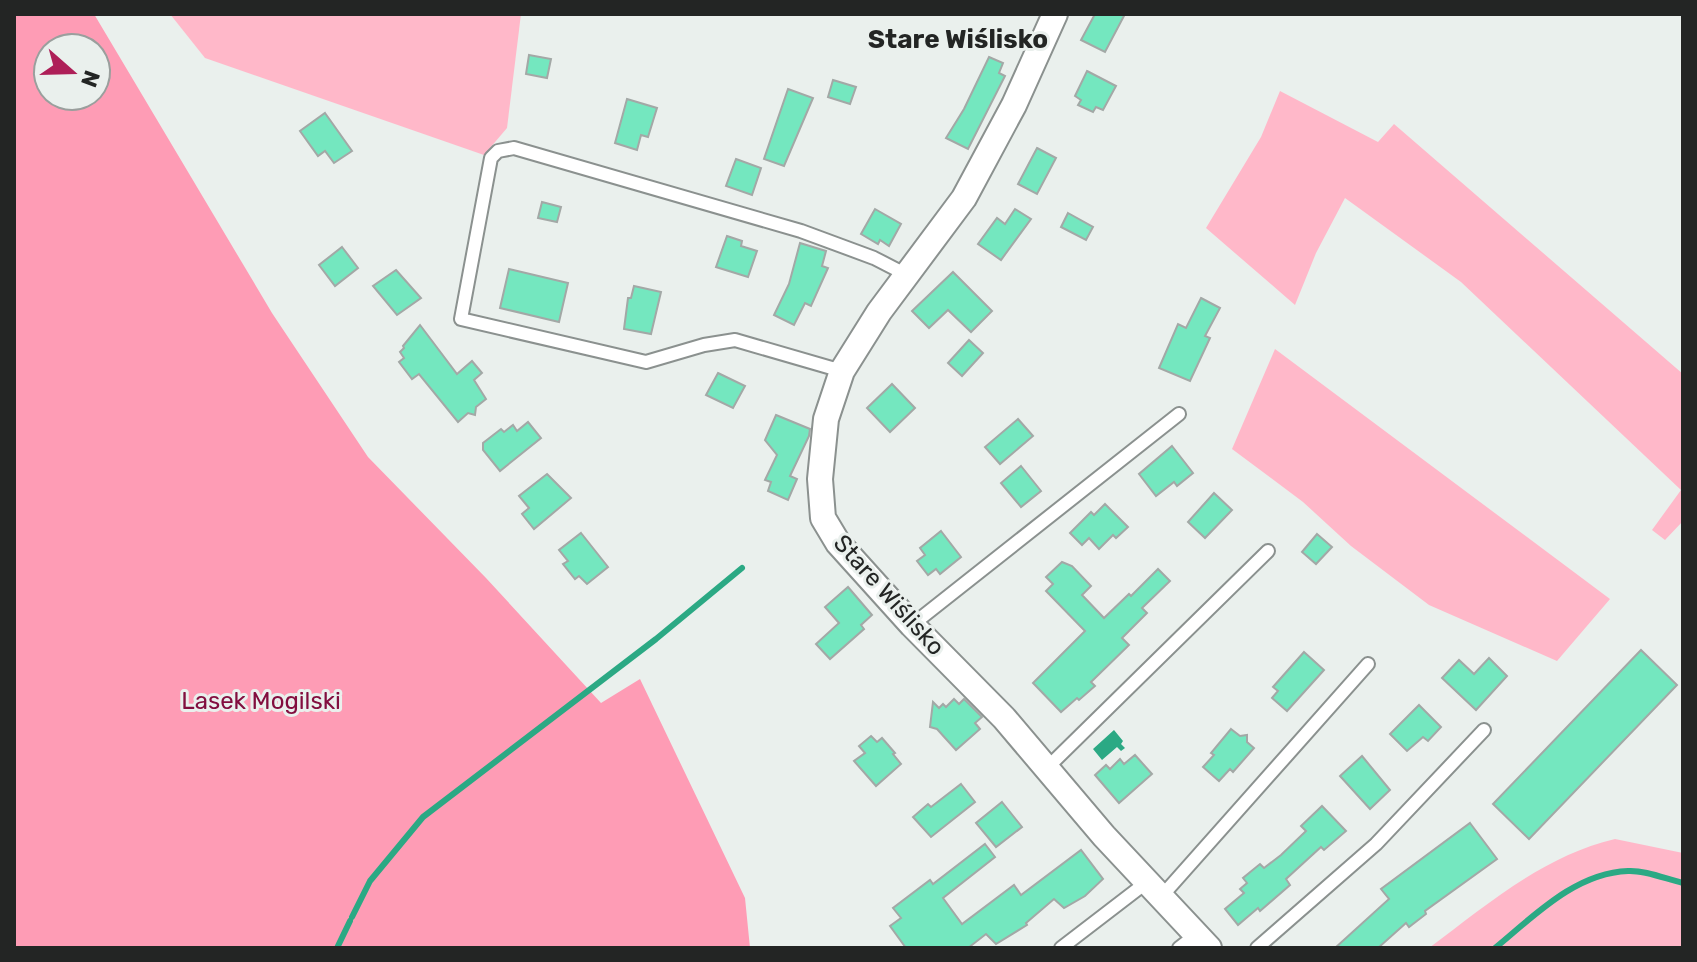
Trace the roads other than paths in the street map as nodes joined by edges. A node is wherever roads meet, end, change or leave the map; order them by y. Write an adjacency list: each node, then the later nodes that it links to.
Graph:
1 (1055, 14): 2 (street, Stare Wiślisko)
2 (907, 275): 3 (street, Stare Wiślisko); 3 (lane)
3 (842, 371): 6 (street, Stare Wiślisko)
4 (1179, 414): 6 (lane)
5 (1268, 551): 9 (lane)
6 (912, 625): 9 (street, Stare Wiślisko)
7 (1368, 664): 10 (lane)
8 (1484, 730): 13 (lane)
9 (1046, 769): 10 (street, Stare Wiślisko)
10 (1154, 890): 11 (street, Stare Wiślisko); 12 (lane)
11 (1195, 943)
12 (1061, 948)
13 (1257, 948)

